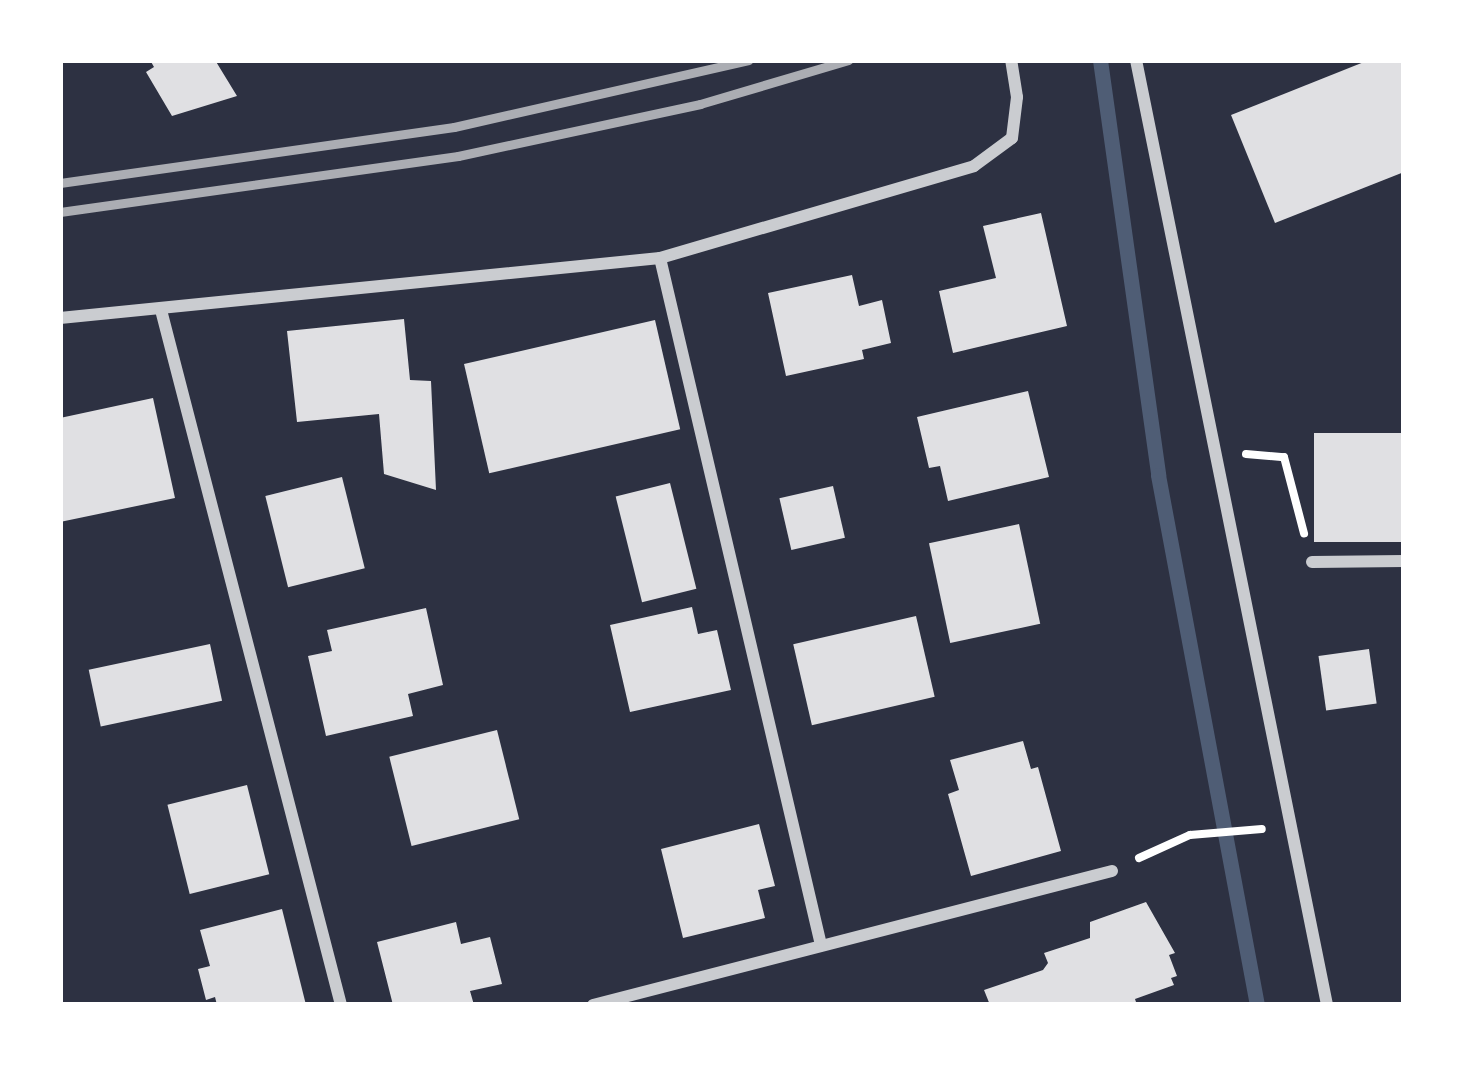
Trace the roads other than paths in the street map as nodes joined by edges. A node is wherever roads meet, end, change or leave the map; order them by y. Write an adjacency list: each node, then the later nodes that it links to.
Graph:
1 (1010, 60): 3 (street)
2 (1136, 60): 12 (street)
3 (660, 258): 4 (street); 9 (street)
4 (161, 310): 5 (street); 10 (street)
5 (60, 318)
6 (1404, 561): 7 (street)
7 (1312, 562)
8 (1112, 871): 9 (street)
9 (821, 945): 11 (street)
10 (341, 1005)
11 (592, 1005)
12 (1327, 1005)

